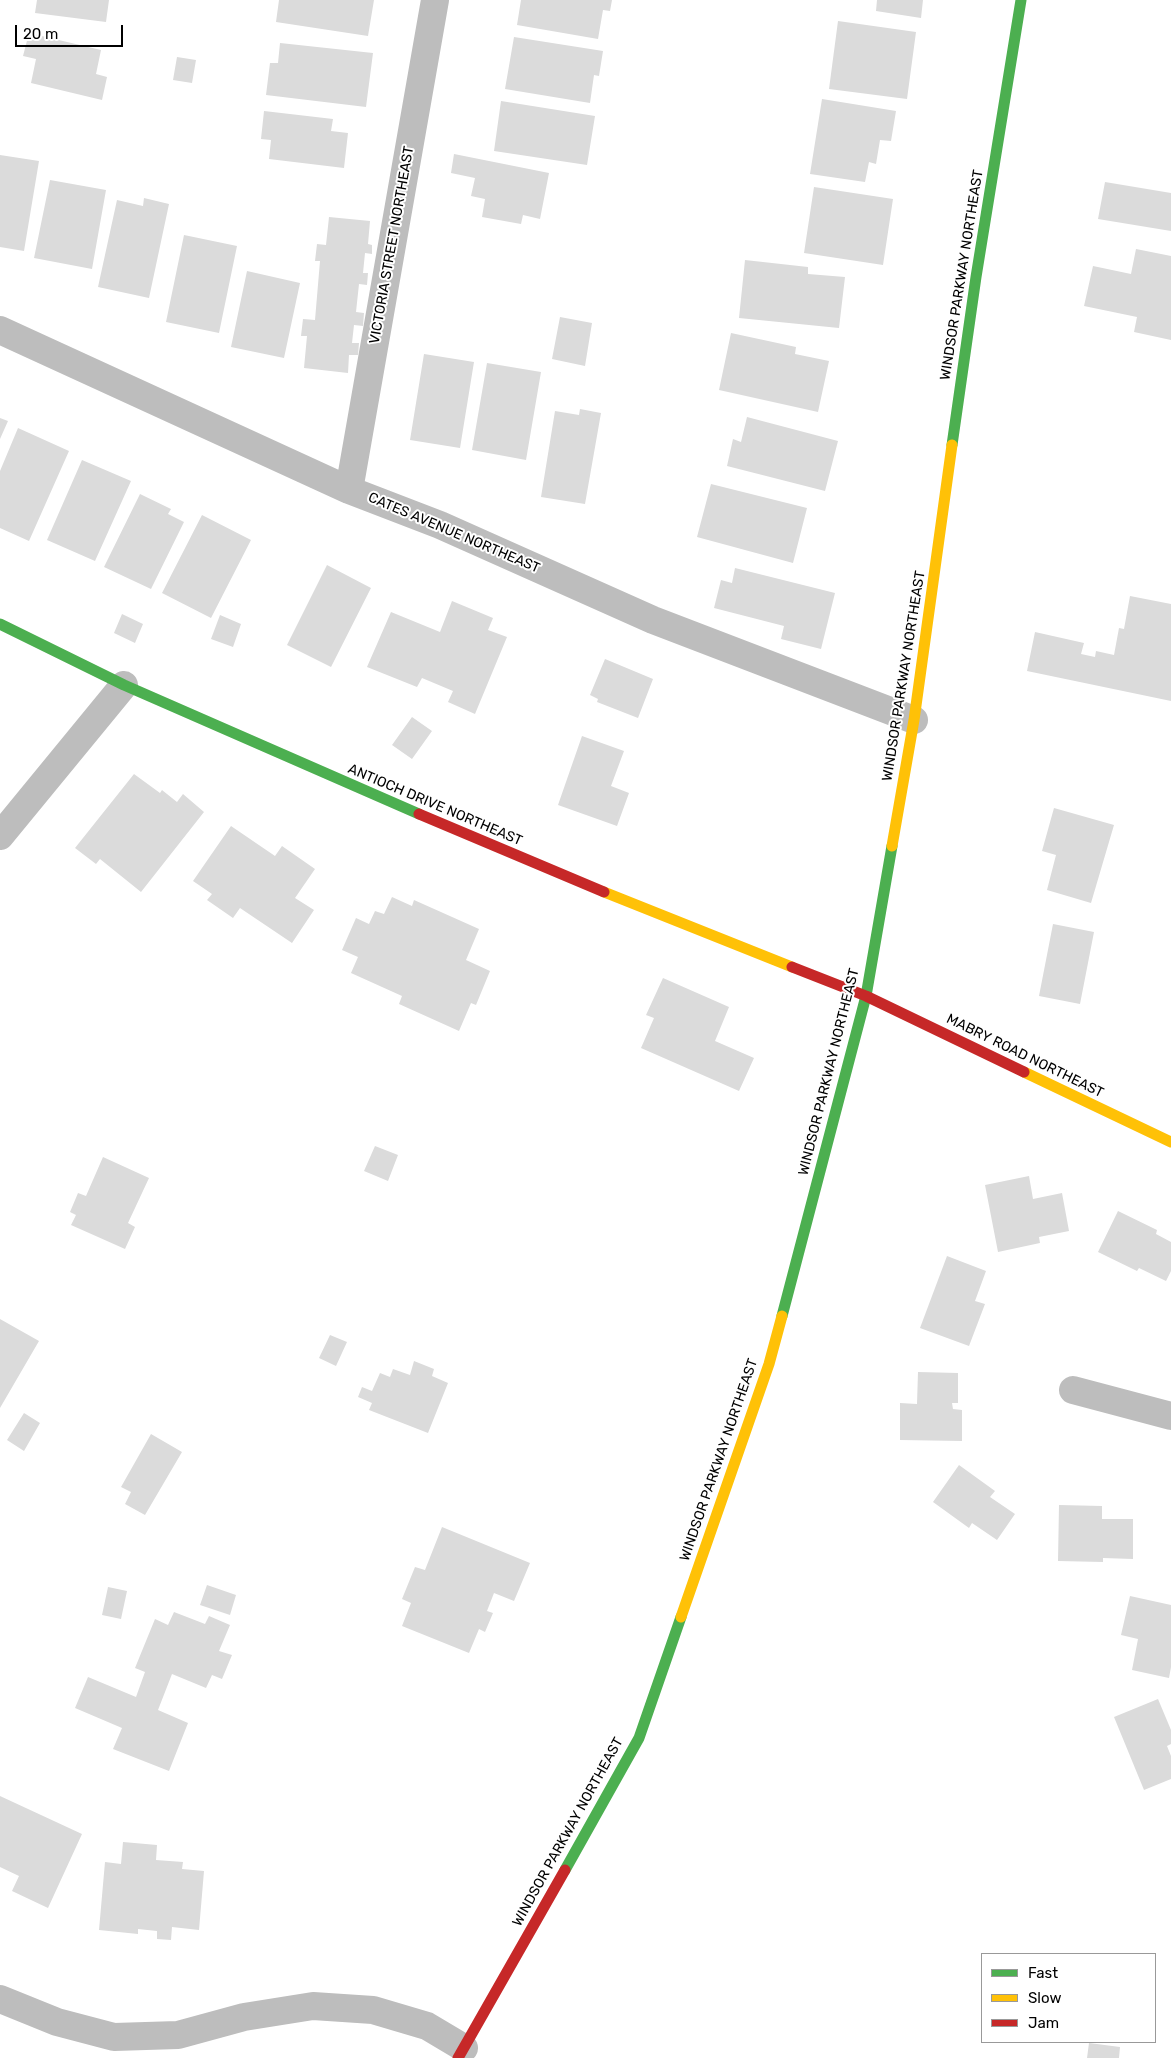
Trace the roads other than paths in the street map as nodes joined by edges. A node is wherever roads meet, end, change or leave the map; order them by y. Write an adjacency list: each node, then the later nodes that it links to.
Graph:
1 (435, 0): 4 (street, VICTORIA STREET NORTHEAST)
2 (1021, 0): 7 (street, WINDSOR PARKWAY NORTHEAST)
3 (0, 330): 4 (street, CATES AVENUE NORTHEAST)
4 (349, 490): 7 (street, CATES AVENUE NORTHEAST)
5 (0, 624): 6 (street, ANTIOCH DRIVE NORTHEAST)
6 (124, 685): 8 (street); 9 (street, ANTIOCH DRIVE NORTHEAST)
7 (914, 720): 9 (street, WINDSOR PARKWAY NORTHEAST)
8 (0, 836)
9 (866, 996): 10 (street, MABRY ROAD NORTHEAST); 14 (street, WINDSOR PARKWAY NORTHEAST)
10 (1171, 1142)
11 (1073, 1390): 12 (street)
12 (1171, 1416)
13 (0, 1999): 14 (street)
14 (461, 2053)

